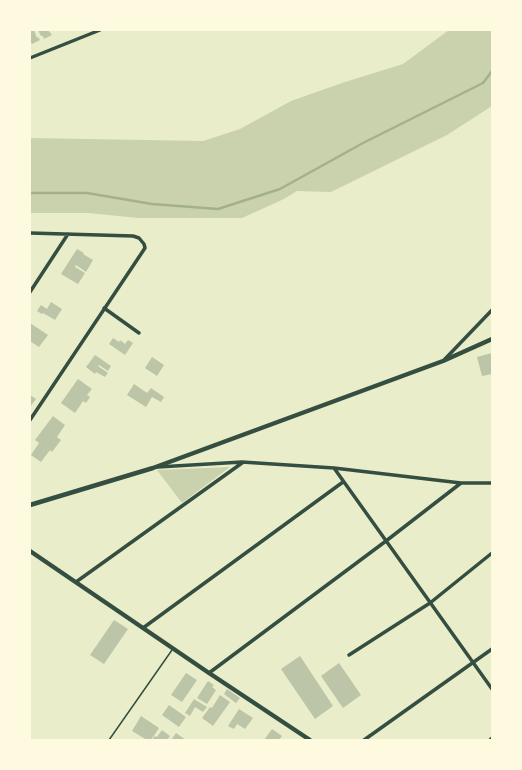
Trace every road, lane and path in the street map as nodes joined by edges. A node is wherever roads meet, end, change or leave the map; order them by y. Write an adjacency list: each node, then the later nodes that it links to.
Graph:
1 (100, 30): 2 (street)
2 (30, 58)
3 (30, 233): 4 (street)
4 (68, 234): 5 (street); 6 (street)
5 (30, 292)
6 (104, 308): 8 (street); 11 (street)
7 (492, 310): 10 (street)
8 (139, 332)
9 (492, 339): 10 (street)
10 (443, 361): 13 (street)
11 (30, 420)
12 (242, 462): 13 (street); 14 (street); 22 (street)
13 (153, 468): 18 (street)
14 (334, 468): 15 (street); 16 (street)
15 (343, 482): 19 (street); 24 (street)
16 (461, 483): 17 (street); 19 (street)
17 (492, 483)
18 (30, 505)
19 (386, 541): 23 (street); 29 (street)
20 (30, 551): 22 (street)
21 (492, 553): 23 (street)
22 (76, 582): 24 (street)
23 (430, 603): 27 (street); 28 (street)
24 (143, 628): 25 (street)
25 (173, 648): 29 (street); 31 (lane)
26 (492, 649): 28 (street)
27 (349, 656)
28 (473, 664): 30 (street); 33 (street)
29 (210, 673): 32 (street)
30 (492, 689)
31 (109, 740)
32 (310, 740)
33 (364, 740)

